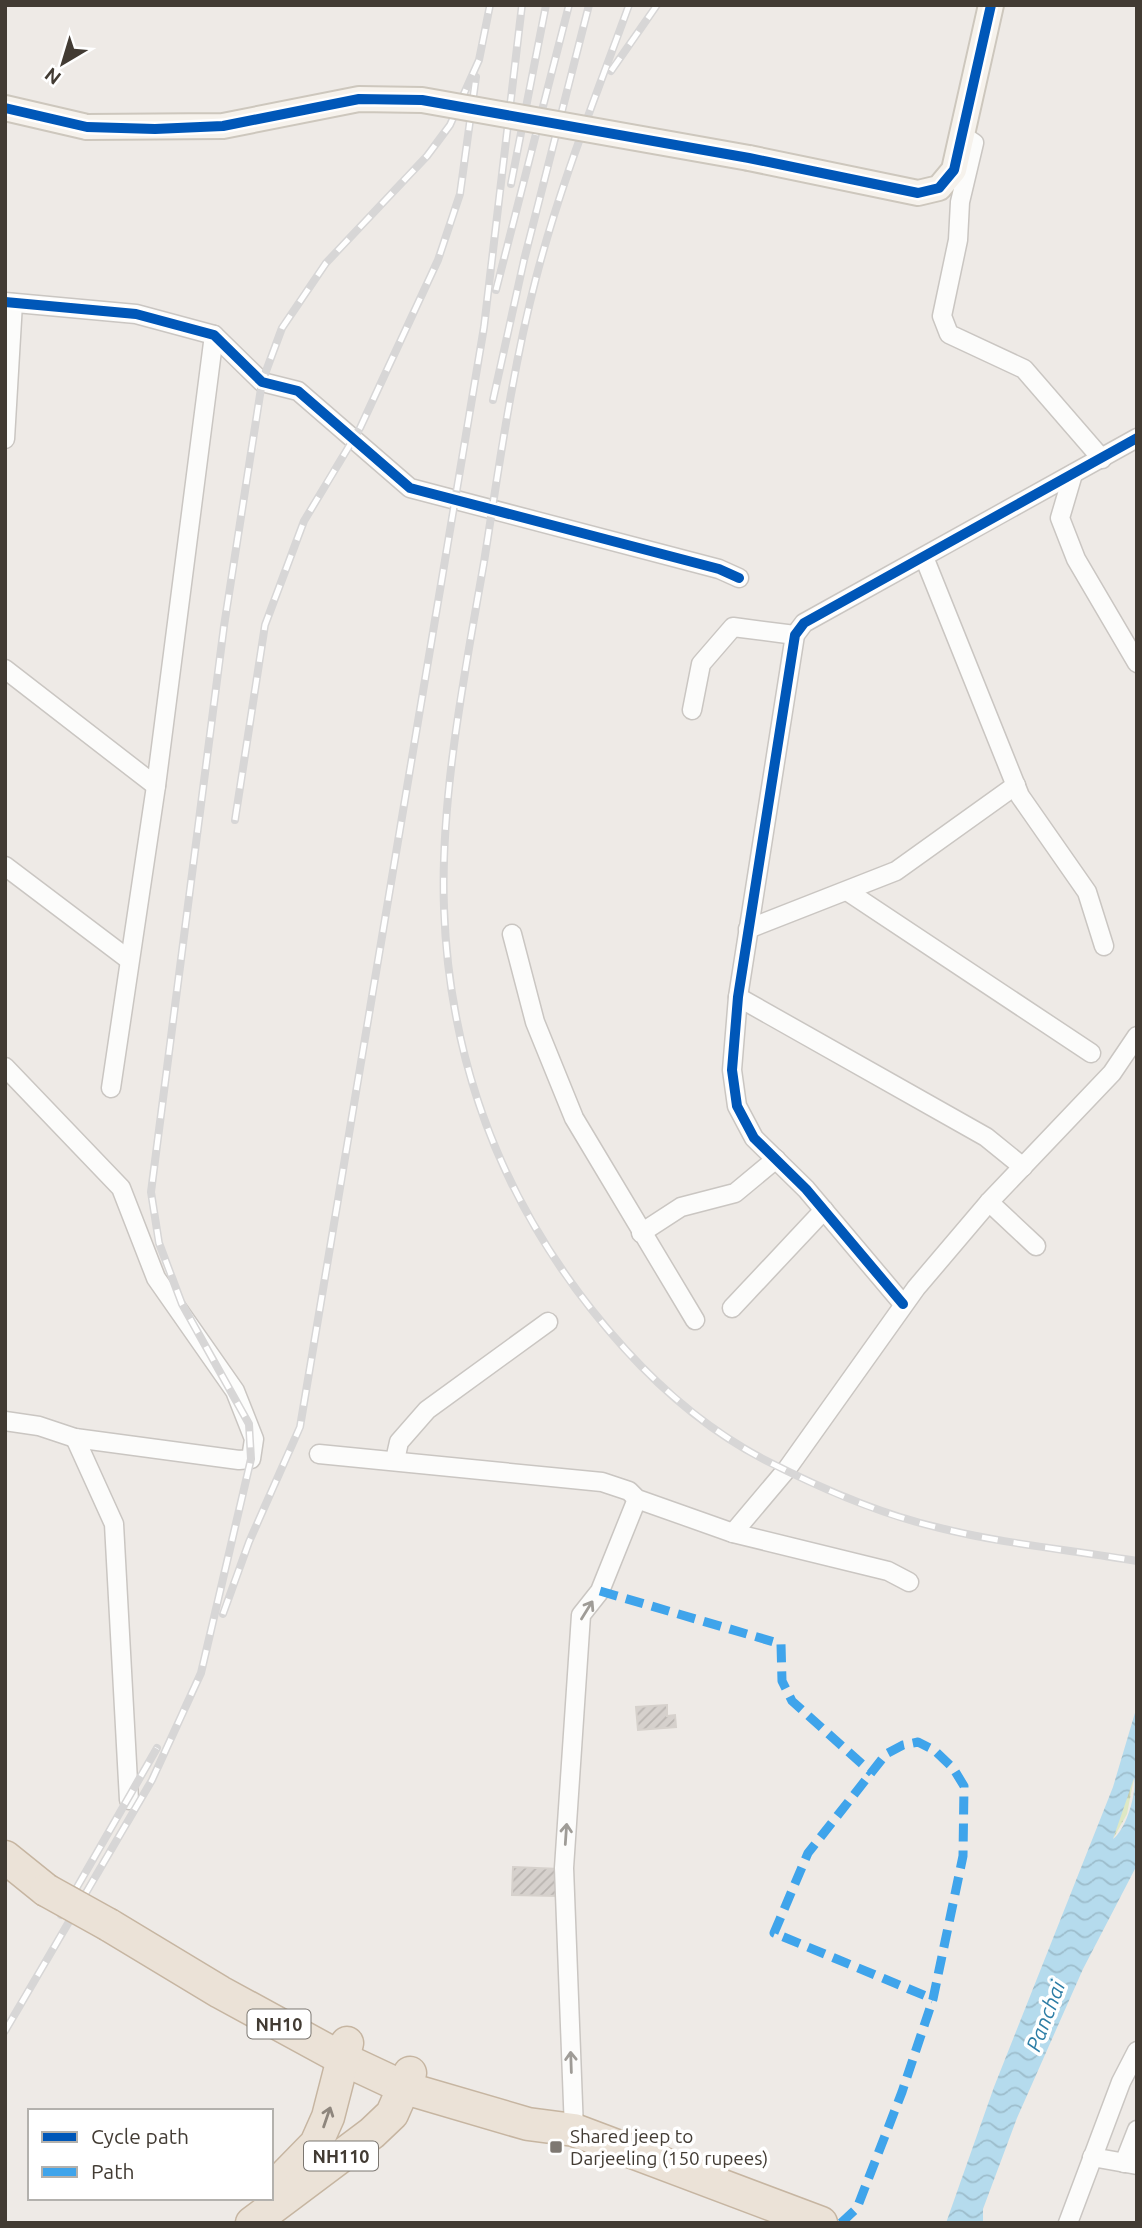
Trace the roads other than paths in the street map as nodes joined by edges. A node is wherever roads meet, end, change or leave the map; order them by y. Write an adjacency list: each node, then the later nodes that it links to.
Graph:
1 (992, 5): 3 (street)
2 (5, 108): 3 (street, bridge)
3 (962, 135): 8 (street)
4 (9, 302): 5 (street); 7 (street)
5 (214, 335): 11 (street); 17 (street)
6 (1137, 438): 8 (street)
7 (5, 439)
8 (1102, 458): 9 (street)
9 (1073, 474): 10 (street); 13 (street)
10 (924, 557): 12 (street); 16 (street)
11 (739, 578)
12 (795, 635): 15 (street); 20 (street)
13 (1137, 663)
14 (5, 669): 17 (street)
15 (692, 710)
16 (1016, 785): 19 (street); 22 (street)
17 (156, 786): 23 (street)
18 (5, 866): 23 (street)
19 (847, 891): 20 (street); 26 (street)
20 (748, 929): 24 (street)
21 (512, 934): 33 (street)
22 (1104, 946)
23 (128, 959): 28 (street)
24 (738, 997): 29 (street); 30 (street)
25 (1137, 1036): 30 (street)
26 (1091, 1054)
27 (5, 1067): 40 (street)
28 (111, 1088)
29 (776, 1159): 32 (street); 33 (street)
30 (1023, 1167): 31 (street)
31 (989, 1202): 34 (street); 35 (street)
32 (824, 1210): 35 (street); 36 (street)
33 (641, 1233): 37 (street)
34 (1036, 1247)
35 (903, 1304): 44 (street)
36 (732, 1308)
37 (695, 1320)
38 (548, 1322): 42 (street)
39 (5, 1421): 40 (street)
40 (75, 1438): 46 (street)
41 (319, 1454): 42 (street)
42 (395, 1460): 43 (street)
43 (637, 1499): 44 (street); 51 (street, one-way to 43)
44 (733, 1533): 45 (street)
45 (909, 1582)
46 (129, 1800)
47 (21, 1876): 48 (highway, NH10, bridge)
48 (344, 2051): 50 (highway, NH10); 55 (highway, NH110, one-way to 48)
49 (1137, 2051): 53 (street)
50 (407, 2080): 51 (highway, NH10); 58 (highway, NH110)
51 (574, 2130): 59 (highway, NH10)
52 (1137, 2130): 54 (street)
53 (1092, 2157): 54 (street); 60 (street)
54 (1131, 2164)
55 (273, 2187)
56 (260, 2200): 57 (highway)
57 (237, 2223)
58 (251, 2223)
59 (821, 2223)
60 (1068, 2223)

